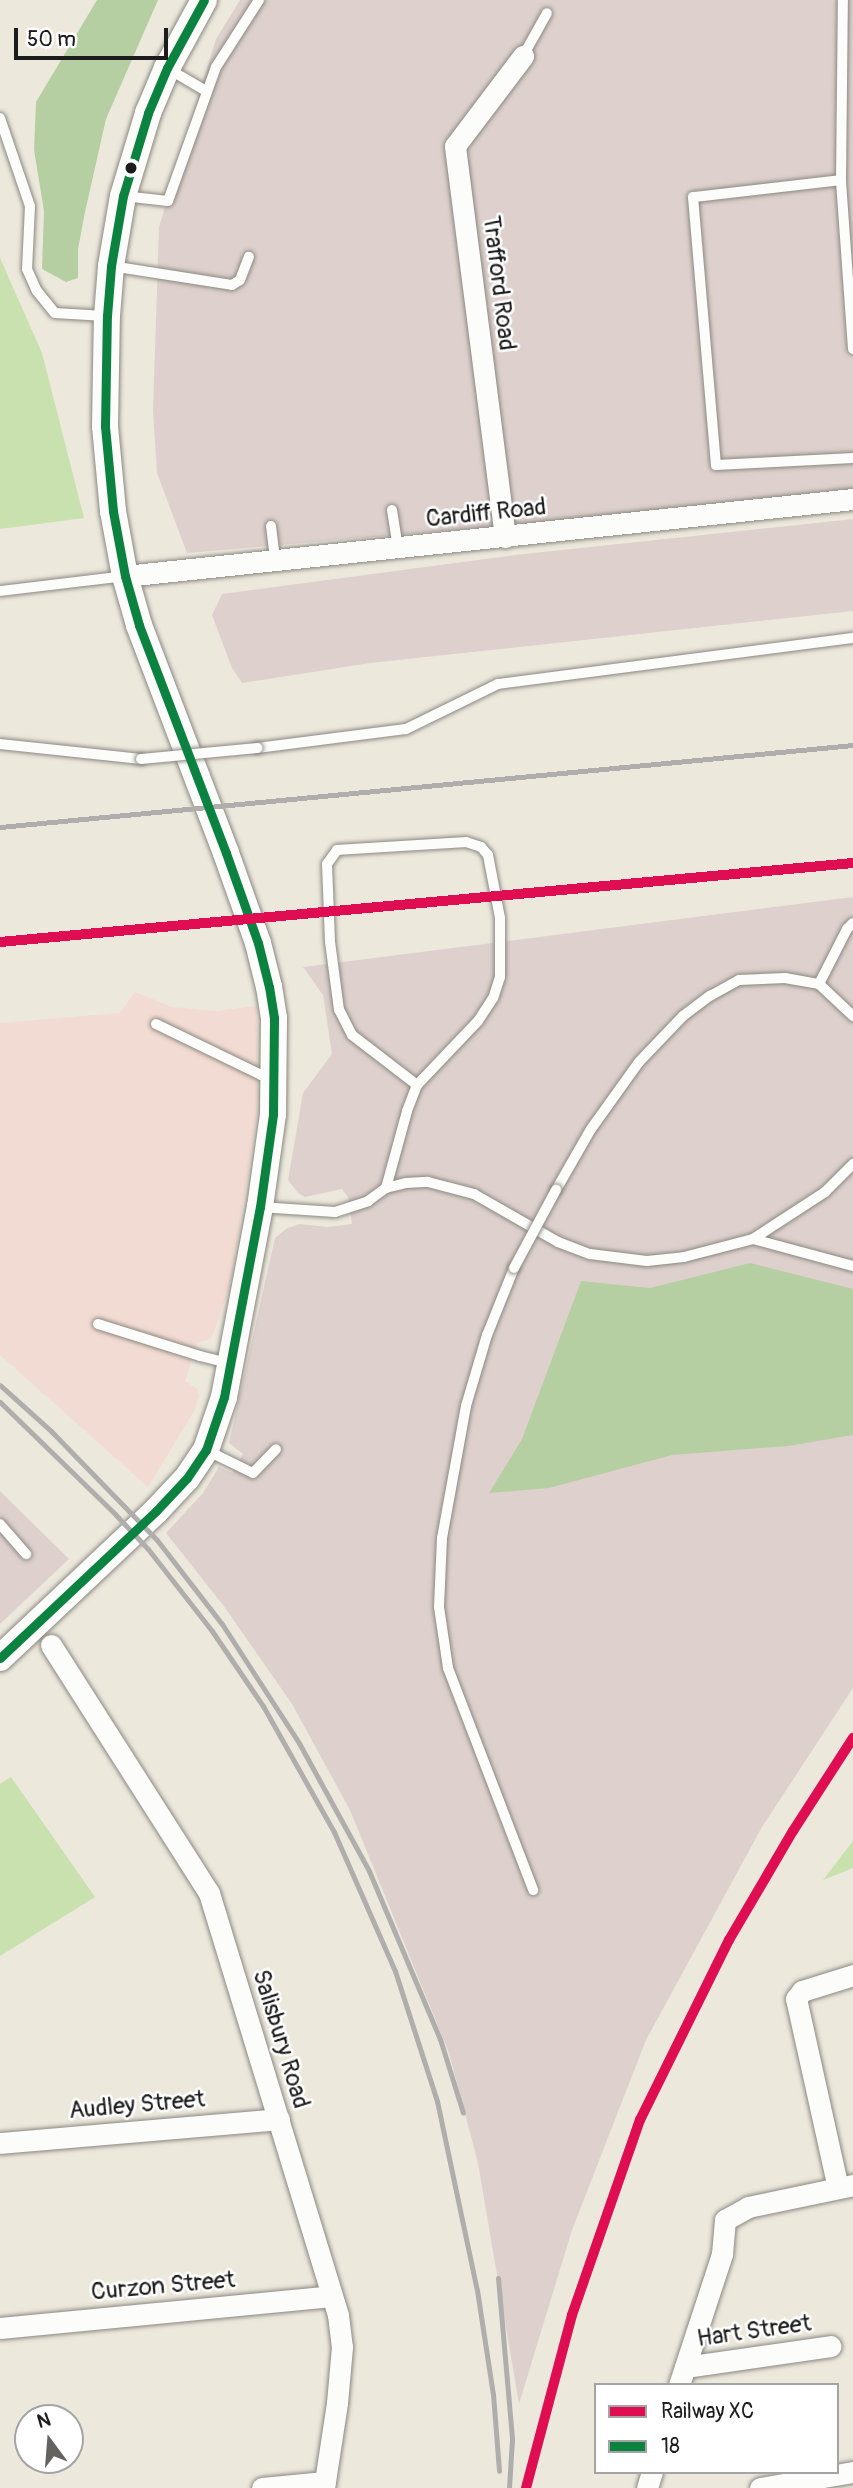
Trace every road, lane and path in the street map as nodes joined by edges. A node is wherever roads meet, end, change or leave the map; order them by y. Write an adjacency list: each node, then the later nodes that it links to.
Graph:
1 (204, 0): 6 (street)
2 (259, 0): 7 (lane)
3 (843, 0): 9 (lane)
4 (547, 13): 5 (lane)
5 (523, 57): 19 (street, Trafford Road)
6 (167, 68): 7 (lane); 10 (street)
7 (206, 91): 10 (lane)
8 (0, 118): 13 (lane)
9 (841, 180): 14 (lane); 15 (lane)
10 (123, 196): 12 (street)
11 (249, 257): 12 (lane)
12 (111, 266): 13 (street)
13 (107, 316): 22 (street)
14 (853, 349)
15 (853, 458)
16 (853, 499): 19 (street, Cardiff Road)
17 (392, 510): 20 (lane)
18 (271, 526): 21 (lane)
19 (505, 537): 20 (street, Cardiff Road)
20 (398, 548): 21 (street, Cardiff Road)
21 (275, 560): 22 (street, Cardiff Road)
22 (125, 576): 23 (lane); 30 (street)
23 (0, 591)
24 (853, 638): 25 (lane, bridge)
25 (0, 744)
26 (853, 923): 27 (lane)
27 (819, 985): 28 (lane); 45 (lane, bridge)
28 (853, 1016)
29 (156, 1024): 30 (lane)
30 (275, 1078): 34 (street)
31 (417, 1085): 31 (lane); 33 (lane)
32 (853, 1164): 35 (lane)
33 (386, 1188): 34 (lane); 35 (lane)
34 (260, 1207): 38 (street)
35 (752, 1239): 36 (lane)
36 (853, 1266)
37 (97, 1324): 38 (lane)
38 (230, 1363): 40 (street)
39 (276, 1449): 40 (lane)
40 (206, 1450): 44 (street)
41 (0, 1524): 42 (lane)
42 (26, 1554)
43 (51, 1645): 47 (street, Salisbury Road)
44 (0, 1658)
45 (533, 1890)
46 (853, 1975): 49 (street)
47 (279, 2119): 48 (street, Audley Street); 50 (street, Salisbury Road)
48 (0, 2143)
49 (846, 2187): 53 (street)
50 (331, 2296): 51 (street, Curzon Street); 55 (street, Salisbury Road)
51 (0, 2328)
52 (830, 2346): 53 (street, Hart Street)
53 (682, 2376)
54 (853, 2472): 57 (street)
55 (325, 2485): 56 (street)
56 (262, 2488)
57 (760, 2488)

